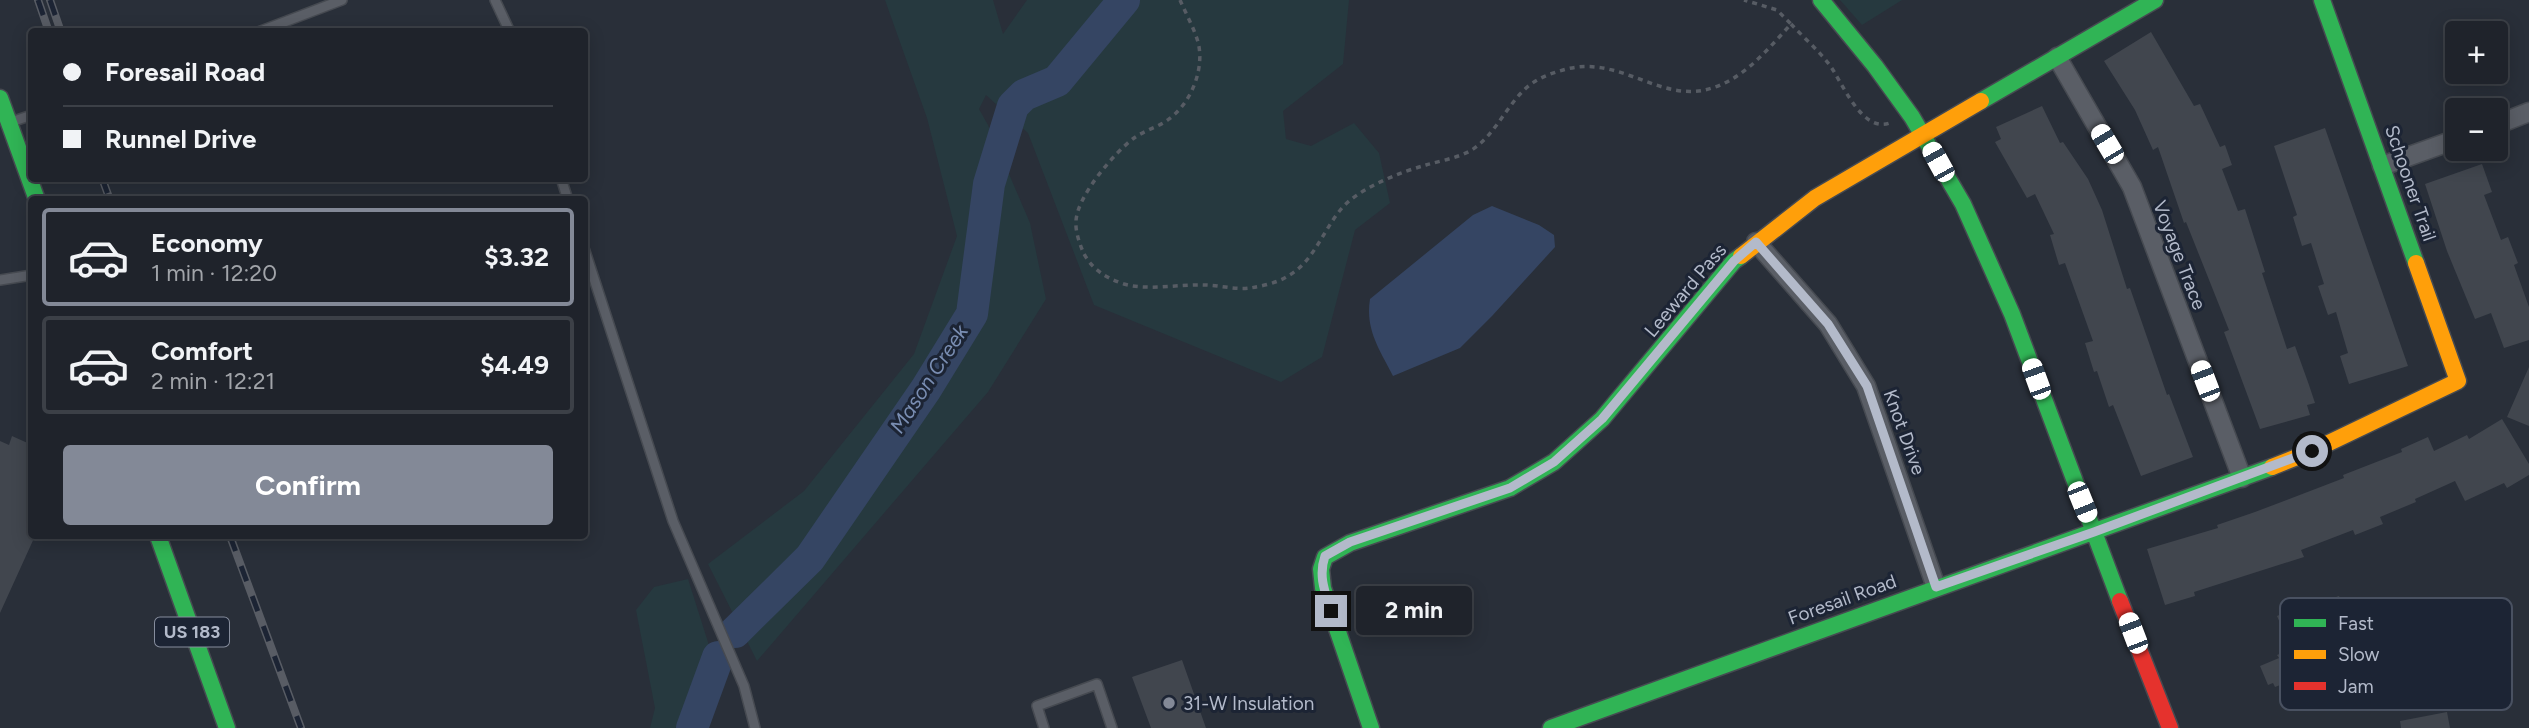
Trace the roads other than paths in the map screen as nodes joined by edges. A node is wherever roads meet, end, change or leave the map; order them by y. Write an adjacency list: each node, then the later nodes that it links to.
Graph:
1 (342, 0): 6 (lane)
2 (495, 0): 7 (lane)
3 (1821, 0): 14 (street)
4 (2155, 0): 8 (street, Leeward Pass)
5 (2322, 0): 16 (street, Schooner Trail)
6 (268, 28)
7 (508, 28)
8 (2057, 57): 14 (street, Leeward Pass); 23 (street, Voyage Trace)
9 (1, 101): 13 (street)
10 (2529, 113): 12 (street)
11 (28, 116): 13 (lane)
12 (2508, 121)
13 (9, 122): 17 (street)
14 (1923, 135): 18 (street, Leeward Pass); 24 (street)
15 (2445, 143): 16 (street)
16 (2382, 166): 22 (street, Schooner Trail)
17 (28, 175)
18 (1756, 242): 26 (street, Knot Drive); 31 (street, Leeward Pass)
19 (588, 260): 28 (lane)
20 (28, 276): 21 (lane)
21 (0, 280)
22 (2458, 381): 23 (street, Foresail Road)
23 (2242, 478): 24 (street, Foresail Road)
24 (2094, 532): 26 (street, Foresail Road); 33 (street)
25 (159, 539): 27 (street, US 183)
26 (1936, 587): 32 (street, Foresail Road)
27 (227, 728)
28 (755, 728)
29 (1044, 728): 30 (lane)
30 (1112, 728)
31 (1371, 728)
32 (1551, 728)
33 (2169, 728)

